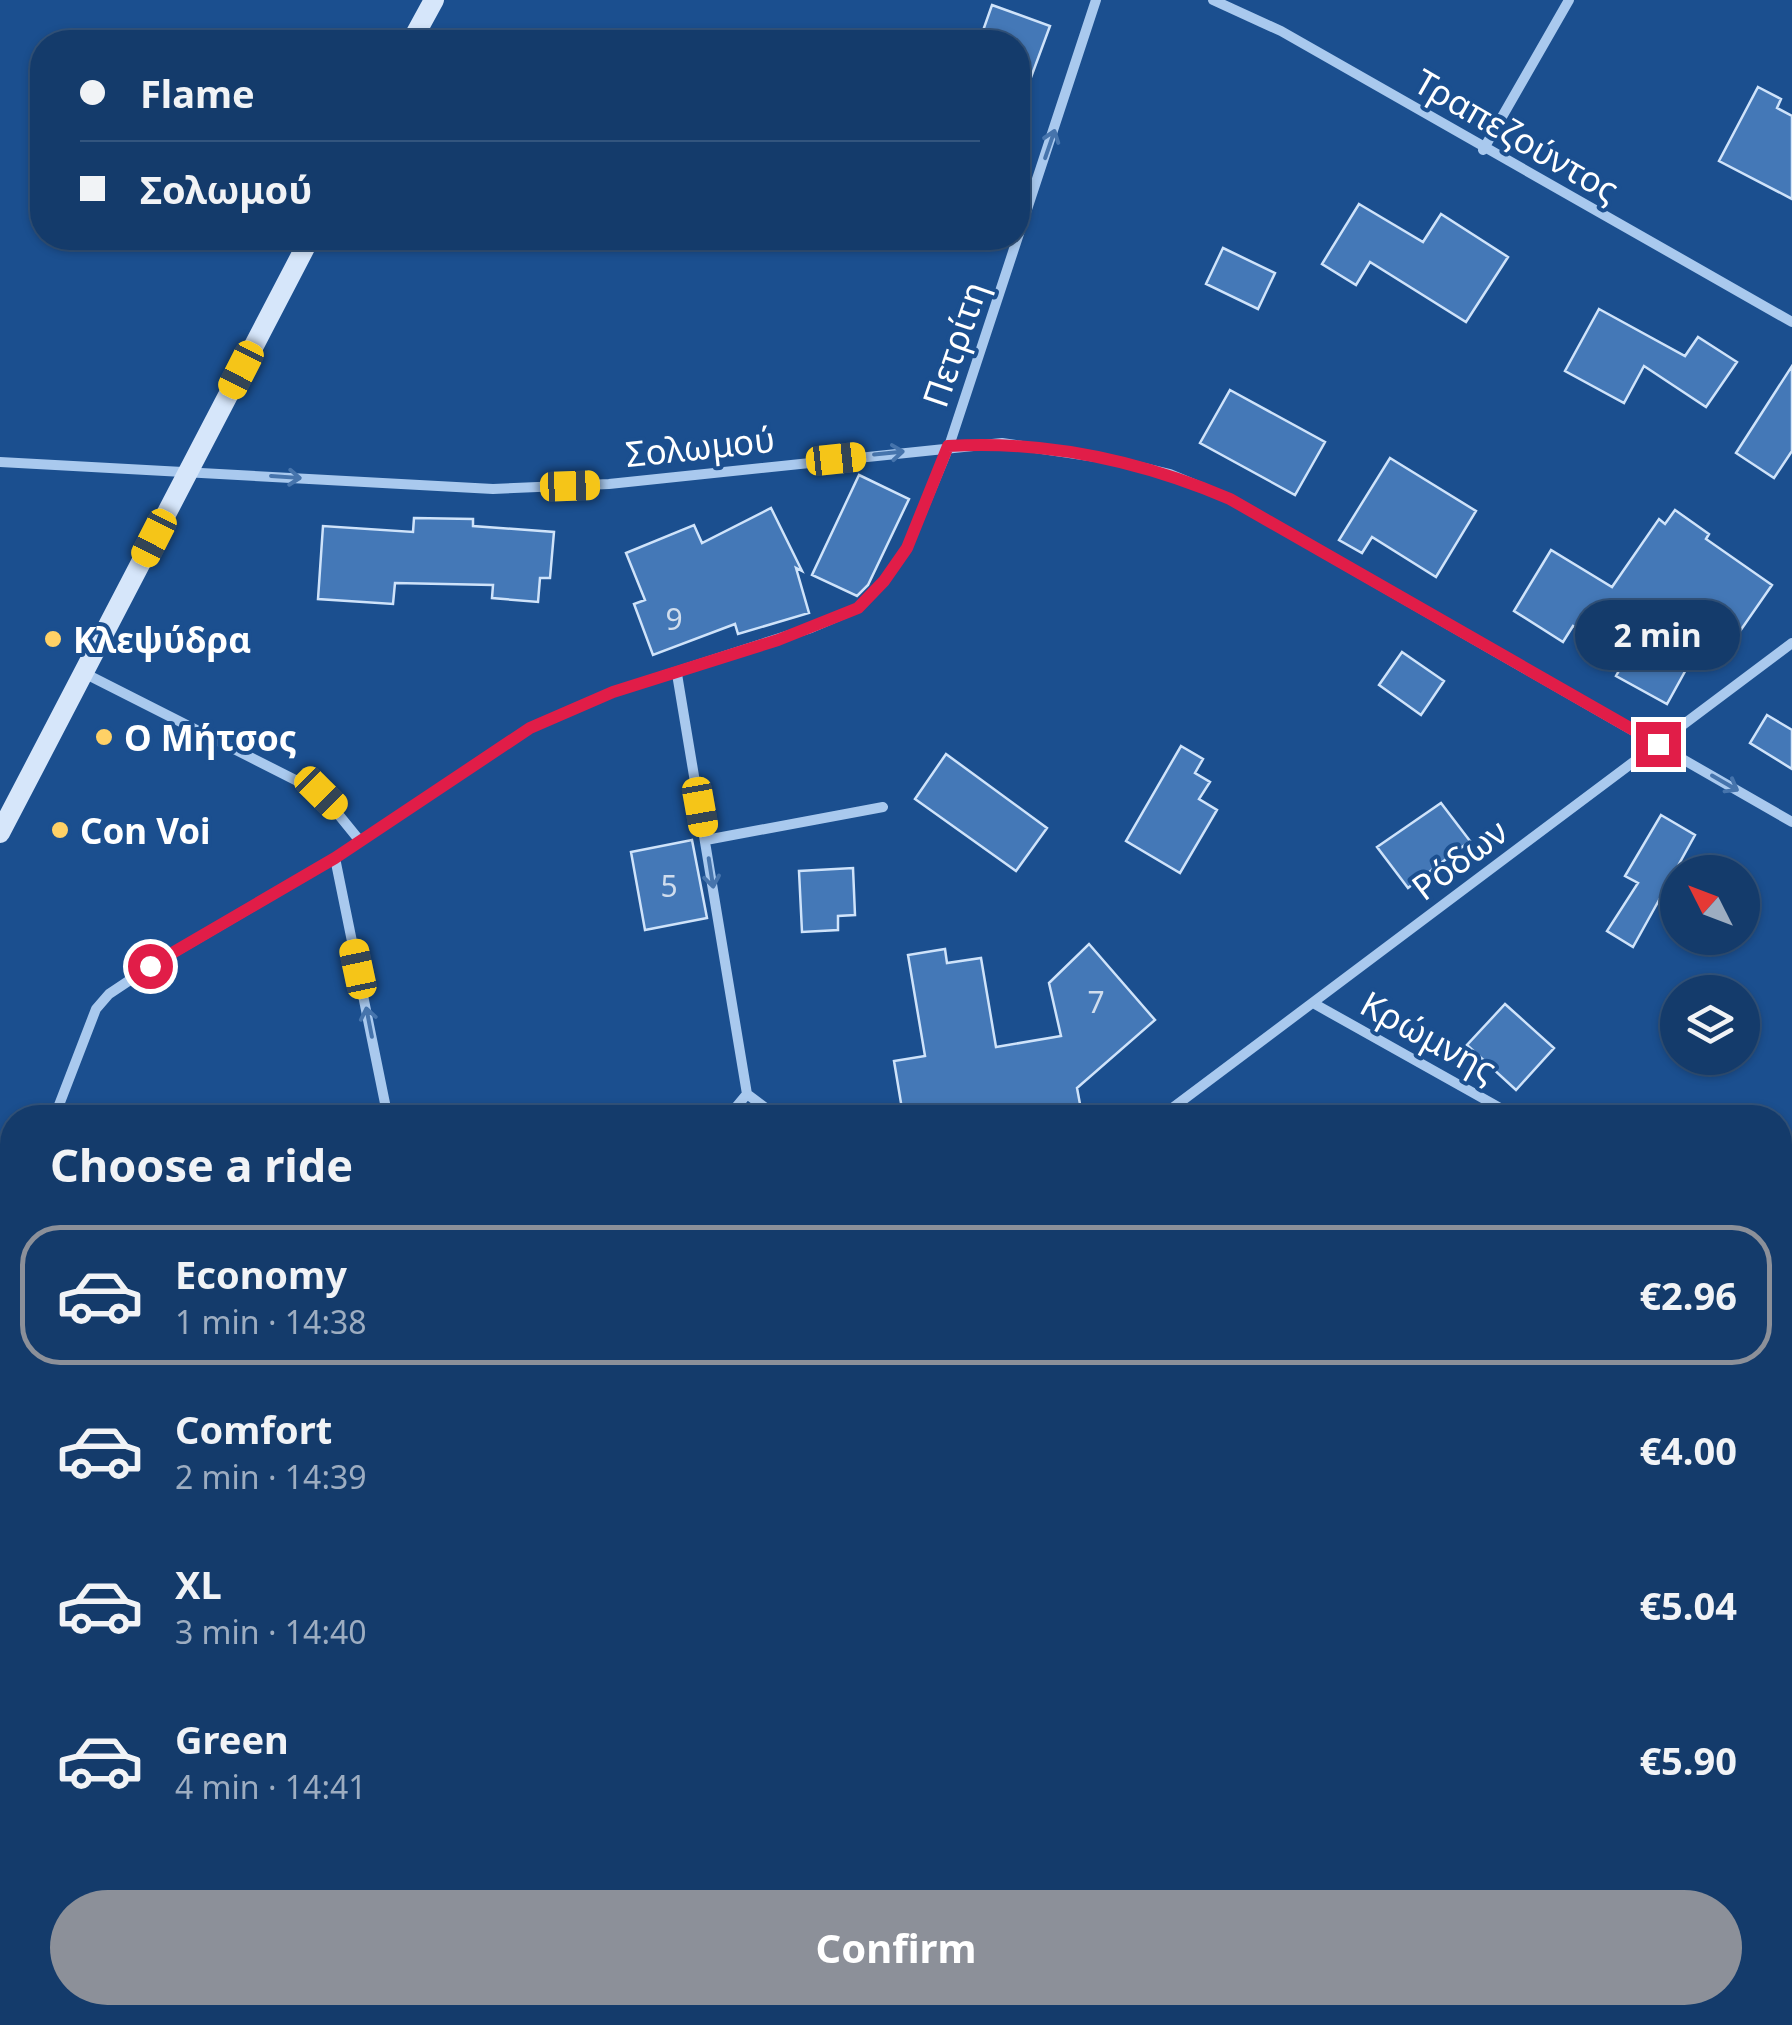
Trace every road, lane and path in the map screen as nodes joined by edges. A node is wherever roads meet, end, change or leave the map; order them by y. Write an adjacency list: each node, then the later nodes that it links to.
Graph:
1 (434, 0): 5 (street)
2 (1096, 0): 7 (street, Πετρίτη, one-way to 2)
3 (1213, 0): 6 (street, Τραπεζούντος)
4 (1569, 0): 6 (street)
5 (418, 30)
6 (1483, 150): 10 (street, Τραπεζούντος)
7 (1030, 199)
8 (304, 250): 13 (street)
9 (1013, 250): 11 (street, Πετρίτη, one-way to 9)
10 (1792, 322)
11 (948, 446): 13 (street, Σολωμού, one-way to 11); 16 (street, Πετρίτη); 17 (street, Σολωμού)
12 (0, 462): 13 (street, Σολωμού)
13 (189, 470): 15 (street)
14 (1792, 643): 17 (street, Ρόδων)
15 (83, 673): 20 (street); 22 (street)
16 (677, 674): 21 (street); 22 (street, Πετρίτη)
17 (1658, 744): 19 (street, Σολωμού, one-way to 19); 24 (street, Ρόδων)
18 (883, 807): 21 (street)
19 (1792, 822)
20 (0, 833)
21 (706, 840): 25 (street, one-way to 25)
22 (360, 842): 23 (street, Πετρίτη)
23 (335, 858): 26 (street, Πετρίτη); 27 (street, one-way to 23)
24 (1313, 1003): 30 (street, Ρόδων); 31 (street, Κρώμνης)
25 (747, 1094): 28 (street); 29 (street)
26 (59, 1105)
27 (385, 1105)
28 (738, 1105)
29 (762, 1105)
30 (1176, 1105)
31 (1495, 1105)

